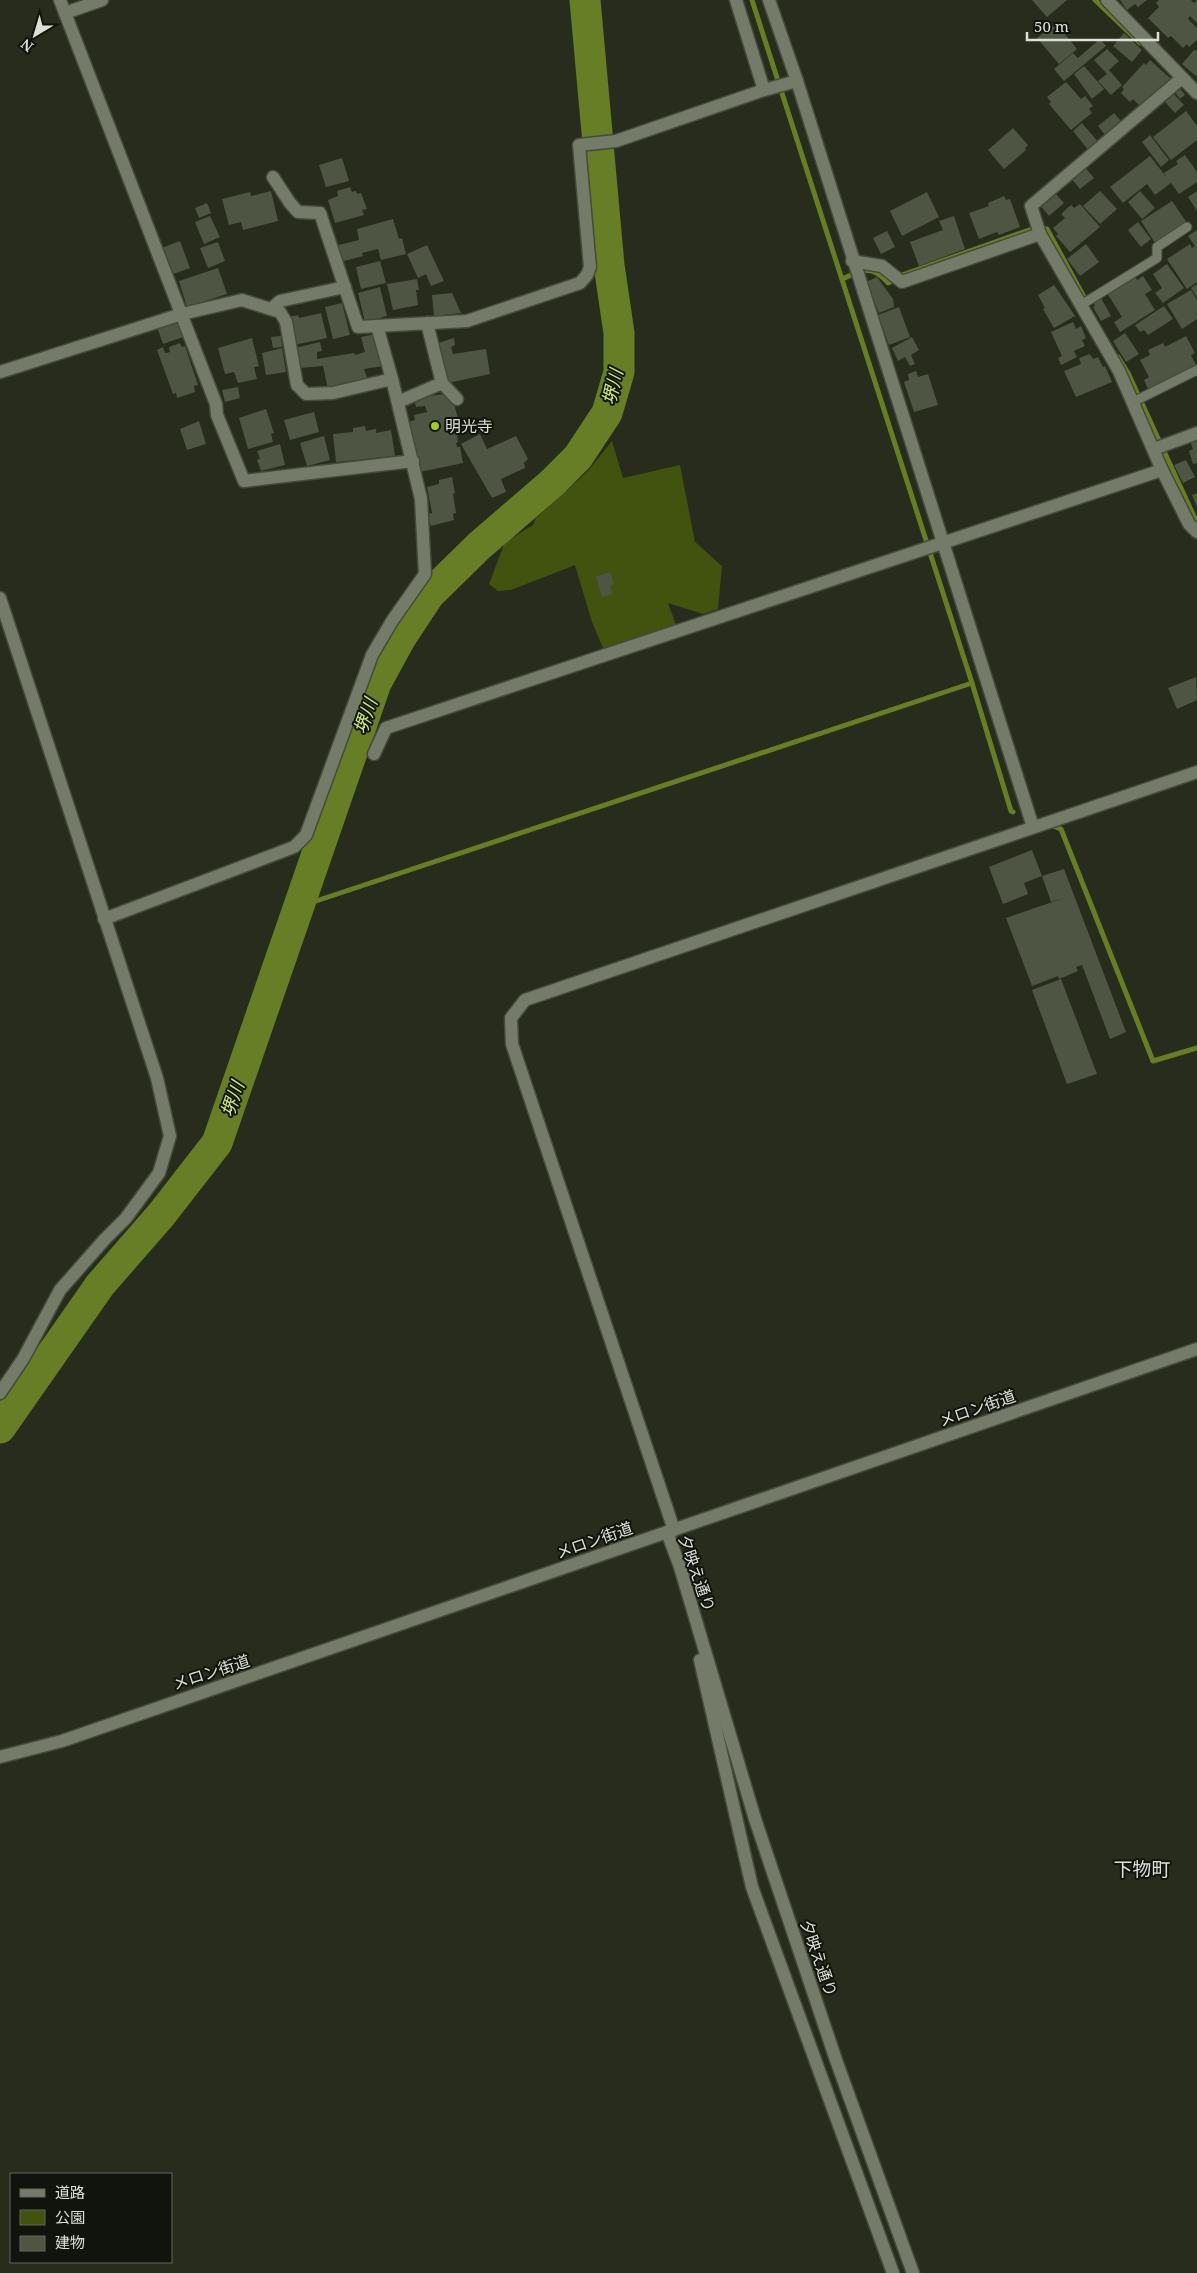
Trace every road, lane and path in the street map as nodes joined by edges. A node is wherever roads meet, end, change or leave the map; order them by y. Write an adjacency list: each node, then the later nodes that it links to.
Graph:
1 (60, 0): 6 (street)
2 (102, 0): 6 (street)
3 (736, 0): 9 (street)
4 (769, 0): 8 (street)
5 (1107, 0): 7 (street)
6 (65, 13): 18 (street)
7 (1182, 78): 10 (street); 13 (street)
8 (792, 82): 9 (street); 14 (street)
9 (766, 89): 19 (street)
10 (1197, 93)
11 (273, 176): 15 (street)
12 (1187, 227): 16 (lane)
13 (1040, 234): 14 (street); 16 (street)
14 (852, 260): 33 (street)
15 (345, 287): 17 (street); 20 (street)
16 (1081, 305): 27 (street)
17 (271, 309): 18 (street); 23 (street)
18 (182, 314): 22 (street); 30 (street)
19 (427, 323): 20 (street); 24 (street)
20 (377, 326): 23 (street)
21 (1197, 370): 27 (lane)
22 (0, 372)
23 (392, 379): 26 (street)
24 (442, 383): 25 (street); 26 (street)
25 (457, 400)
26 (398, 402): 30 (street)
27 (1133, 402): 29 (street)
28 (1197, 433): 29 (street)
29 (1154, 449): 31 (street)
30 (413, 461): 38 (street)
31 (1162, 470): 32 (street); 33 (street)
32 (1197, 532)
33 (944, 543): 35 (street); 37 (street)
34 (0, 598): 38 (street)
35 (374, 754)
36 (1197, 772): 37 (street)
37 (1032, 827): 41 (street)
38 (104, 919): 40 (street)
39 (1197, 1349): 41 (street, メロン街道)
40 (0, 1393)
41 (670, 1531): 42 (street, メロン街道); 43 (street, 夕映え通り); 44 (street, 夕映え通り)
42 (0, 1757)
43 (894, 2273)
44 (913, 2273)

